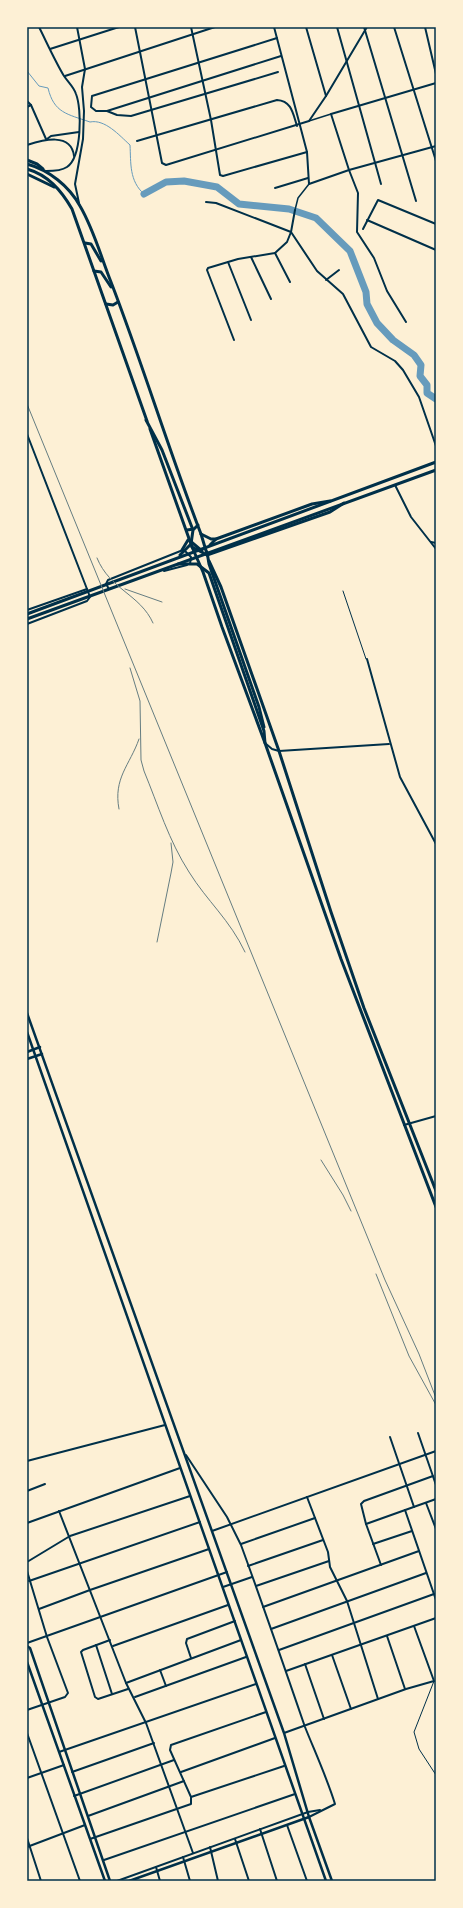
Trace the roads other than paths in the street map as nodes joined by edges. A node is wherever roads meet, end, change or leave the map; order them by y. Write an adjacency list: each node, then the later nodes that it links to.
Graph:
1 (40, 27): 18 (street)
2 (77, 27): 17 (street)
3 (119, 27): 17 (street)
4 (134, 27): 19 (street)
5 (191, 27): 15 (street)
6 (215, 27): 15 (street)
7 (274, 27): 16 (street)
8 (306, 27): 32 (street)
9 (337, 27): 22 (street)
10 (364, 27): 14 (street)
11 (367, 27): 14 (street)
12 (394, 27): 30 (street)
13 (425, 27): 25 (street)
14 (365, 31): 22 (street); 34 (street)
15 (192, 34): 19 (street); 21 (street)
16 (277, 38): 20 (street); 21 (street)
17 (79, 40): 18 (street); 23 (street)
18 (50, 50): 26 (street)
19 (140, 50): 23 (street); 27 (street)
20 (282, 56): 28 (street); 44 (street)
21 (199, 63): 27 (street); 28 (street)
22 (347, 63): 32 (street); 36 (street)
23 (85, 69): 26 (street); 72 (street)
24 (278, 72): 31 (street)
25 (436, 74)
26 (64, 76): 46 (street)
27 (146, 80): 33 (street); 39 (street)
28 (203, 80): 31 (street); 33 (street)
29 (436, 83): 30 (street)
30 (413, 90): 34 (street); 52 (street)
31 (205, 93): 40 (street); 42 (street)
32 (326, 96): 43 (street)
33 (149, 97): 39 (street); 40 (street)
34 (385, 98): 36 (street); 55 (street)
35 (27, 101): 37 (street)
36 (358, 105): 41 (street); 59 (street)
37 (31, 106): 38 (street); 48 (street)
38 (27, 107)
39 (108, 110): 40 (street)
40 (152, 110): 47 (street)
41 (331, 114): 43 (street); 62 (street)
42 (211, 120): 45 (street); 47 (street); 53 (street)
43 (309, 121): 44 (street)
44 (300, 125): 45 (street); 54 (street)
45 (297, 126): 53 (street)
46 (79, 132): 48 (street); 56 (street)
47 (157, 136): 49 (street); 53 (street)
48 (46, 139): 50 (street); 56 (street)
49 (137, 142)
50 (27, 145)
51 (436, 146): 52 (street)
52 (432, 147): 55 (street); 58 (street)
53 (216, 149): 54 (street)
54 (307, 152): 65 (street)
55 (402, 156): 59 (street); 70 (street)
56 (74, 159): 63 (street)
57 (27, 160): 63 (main road)
58 (436, 161)
59 (376, 163): 62 (street); 67 (street)
60 (27, 164): 63 (main road)
61 (27, 169): 69 (main road)
62 (349, 170): 66 (street); 93 (street)
63 (46, 171): 72 (main road)
64 (27, 174): 69 (main road)
65 (308, 178): 66 (street); 68 (street)
66 (309, 184): 73 (street)
67 (381, 184)
68 (275, 188)
69 (61, 191): 78 (main road)
70 (416, 201)
71 (206, 202): 77 (street)
72 (80, 206): 83 (main road)
73 (295, 210): 77 (street)
74 (368, 220): 75 (street); 76 (street); 79 (street)
75 (436, 224)
76 (364, 229)
77 (291, 232): 80 (street); 86 (street)
78 (85, 243): 83 (main road); 85 (main road)
79 (436, 250)
80 (275, 253): 81 (street); 87 (street)
81 (251, 257): 82 (street); 89 (street)
82 (228, 262): 92 (street); 94 (street)
83 (104, 264): 88 (main road)
84 (339, 270): 86 (street)
85 (94, 271): 88 (main road); 91 (main road)
86 (326, 280): 97 (street)
87 (290, 282)
88 (116, 296): 90 (main road)
89 (271, 299)
90 (118, 302): 91 (main road); 103 (main road)
91 (106, 304): 95 (main road)
92 (251, 320)
93 (406, 322)
94 (234, 340)
95 (146, 420): 104 (main road); 115 (main road)
96 (27, 434): 119 (street)
97 (436, 446)
98 (436, 462): 101 (main road)
99 (436, 470): 100 (main road)
100 (395, 485): 102 (main road); 108 (street)
101 (332, 502): 107 (main road); 115 (main road)
102 (346, 502): 113 (main road); 116 (main road)
103 (198, 525): 104 (main road); 105 (main road)
104 (187, 530): 106 (main road)
105 (201, 534): 107 (main road); 114 (main road)
106 (189, 538): 110 (main road); 112 (main road); 114 (main road)
107 (216, 539): 113 (main road); 114 (main road)
108 (432, 542): 109 (street); 111 (street)
109 (436, 543)
110 (192, 547): 112 (street); 114 (main road); 118 (main road)
111 (436, 549)
112 (182, 550): 117 (street); 117 (street)
113 (223, 550): 114 (main road)
114 (207, 555): 126 (main road); 129 (main road)
115 (173, 559): 122 (main road)
116 (174, 564): 123 (main road); 126 (main road)
117 (189, 564): 118 (street)
118 (203, 572): 127 (main road)
119 (87, 589): 121 (street); 124 (street)
120 (343, 591): 125 (lane)
121 (27, 610)
122 (27, 614)
123 (27, 619)
124 (27, 624)
125 (367, 659): 128 (street)
126 (264, 731): 127 (main road)
127 (265, 743): 129 (street); 132 (main road)
128 (389, 744): 129 (street); 130 (street)
129 (279, 751): 131 (main road)
130 (436, 844)
131 (331, 912): 132 (main road); 142 (main road)
132 (325, 914): 143 (main road)
133 (27, 1013): 135 (main road)
134 (27, 1032): 136 (main road)
135 (40, 1047): 136 (main road); 138 (main road)
136 (33, 1050): 137 (main road); 139 (main road)
137 (27, 1052)
138 (42, 1054): 139 (main road); 146 (main road)
139 (36, 1056): 140 (main road); 147 (main road)
140 (27, 1059)
141 (436, 1116): 142 (street)
142 (410, 1123): 143 (street); 144 (main road)
143 (403, 1125): 145 (main road)
144 (436, 1191)
145 (436, 1208)
146 (108, 1240): 147 (main road); 148 (main road)
147 (102, 1243): 149 (main road)
148 (127, 1295): 149 (main road); 150 (main road)
149 (121, 1297): 151 (main road)
150 (150, 1358): 151 (main road); 155 (main road)
151 (143, 1360): 152 (main road)
152 (166, 1424): 158 (street); 160 (main road)
153 (418, 1433): 157 (street)
154 (390, 1437): 159 (street)
155 (183, 1451): 176 (street); 179 (main road)
156 (436, 1451): 157 (street)
157 (426, 1456): 159 (street); 161 (street)
158 (27, 1461)
159 (399, 1464): 164 (street); 167 (street)
160 (181, 1468): 166 (main road); 172 (street)
161 (433, 1476): 163 (street); 164 (street)
162 (44, 1484): 165 (street)
163 (436, 1485)
164 (407, 1486): 170 (street); 177 (street)
165 (27, 1491)
166 (190, 1496): 174 (main road); 181 (street)
167 (307, 1497): 173 (street); 176 (street)
168 (436, 1499): 169 (street)
169 (426, 1502): 170 (street); 178 (street)
170 (414, 1507): 171 (street)
171 (405, 1510): 177 (street); 180 (street)
172 (59, 1511): 175 (street); 181 (street)
173 (315, 1518): 182 (street); 183 (street)
174 (200, 1522): 185 (main road); 189 (street)
175 (27, 1523)
176 (231, 1524): 179 (street); 183 (street)
177 (366, 1524): 184 (street)
178 (436, 1529)
179 (212, 1531): 193 (main road)
180 (412, 1531): 184 (street); 186 (street)
181 (70, 1536): 188 (street); 189 (street)
182 (323, 1540): 187 (street); 191 (street)
183 (240, 1544): 191 (street)
184 (373, 1544): 190 (street)
185 (209, 1549): 195 (main road); 202 (street)
186 (419, 1551): 190 (street); 194 (street)
187 (329, 1561): 198 (street); 200 (street)
188 (27, 1562)
189 (80, 1563): 197 (street); 202 (street)
190 (381, 1565): 198 (street)
191 (248, 1566): 196 (street)
192 (27, 1571): 197 (street)
193 (227, 1572): 195 (street); 199 (main road)
194 (426, 1573): 203 (street); 205 (street)
195 (219, 1576): 201 (main road); 209 (street)
196 (252, 1577): 199 (street); 200 (street)
197 (29, 1581): 208 (street)
198 (338, 1581): 205 (street); 207 (street)
199 (232, 1584): 201 (street); 250 (main road)
200 (256, 1586): 207 (street)
201 (223, 1587): 206 (main road)
202 (90, 1590): 208 (street); 209 (street)
203 (434, 1594): 204 (street); 212 (street)
204 (436, 1600)
205 (347, 1601): 212 (street); 214 (street)
206 (229, 1605): 211 (main road); 223 (street)
207 (263, 1607): 214 (street)
208 (39, 1609): 216 (street)
209 (101, 1618): 216 (street); 217 (street)
210 (436, 1618): 213 (street)
211 (235, 1621): 218 (main road); 227 (street)
212 (354, 1623): 220 (street); 224 (street)
213 (414, 1626): 215 (street); 232 (street)
214 (271, 1629): 224 (street)
215 (387, 1636): 220 (street); 237 (street)
216 (48, 1637): 219 (street); 241 (street)
217 (110, 1640): 221 (street); 223 (street)
218 (241, 1640): 226 (main road); 227 (street)
219 (27, 1643)
220 (361, 1644): 225 (street); 240 (street)
221 (96, 1645): 238 (street); 238 (street)
222 (27, 1646): 241 (main road)
223 (113, 1646): 233 (street)
224 (279, 1650): 231 (street)
225 (332, 1655): 229 (street); 243 (street)
226 (246, 1657): 234 (main road); 235 (street)
227 (191, 1658): 230 (street)
228 (27, 1662): 242 (main road)
229 (305, 1664): 231 (street); 246 (street)
230 (160, 1670): 233 (street); 235 (street)
231 (286, 1671): 248 (street)
232 (435, 1682): 237 (street); 262 (lane)
233 (126, 1683): 236 (street)
234 (256, 1684): 245 (main road); 247 (street)
235 (166, 1686): 239 (street)
236 (129, 1689): 238 (street); 239 (street)
237 (406, 1689): 240 (street)
238 (112, 1694)
239 (134, 1697): 247 (street)
240 (378, 1700): 243 (street)
241 (48, 1703): 242 (street); 253 (main road)
242 (43, 1705): 244 (street); 254 (main road)
243 (351, 1709): 246 (street)
244 (27, 1710)
245 (266, 1712): 251 (main road); 255 (street)
246 (324, 1719): 248 (street)
247 (146, 1723): 252 (street); 253 (street)
248 (305, 1726): 250 (street); 271 (street)
249 (27, 1733): 261 (street)
250 (284, 1733): 272 (main road)
251 (275, 1738): 258 (main road); 260 (street)
252 (154, 1743): 257 (street); 259 (street)
253 (64, 1750): 254 (street); 259 (main road)
254 (59, 1752): 256 (main road)
255 (174, 1760): 257 (street); 260 (street)
256 (64, 1765): 261 (street); 268 (main road)
257 (161, 1765): 265 (street); 266 (street)
258 (284, 1766): 267 (main road); 269 (street)
259 (72, 1772): 266 (main road)
260 (181, 1772): 264 (street)
261 (41, 1773): 263 (street); 281 (street)
262 (436, 1775)
263 (27, 1778)
264 (184, 1781): 265 (street); 269 (street)
265 (170, 1788): 270 (street); 274 (street)
266 (80, 1794): 268 (street); 274 (main road)
267 (295, 1794): 273 (main road); 280 (street)
268 (74, 1796): 278 (main road)
269 (191, 1797): 270 (street)
270 (178, 1809): 280 (street); 284 (street)
271 (323, 1809): 272 (street); 275 (street)
272 (308, 1812): 273 (street); 275 (main road)
273 (302, 1814): 276 (main road); 279 (street)
274 (88, 1816): 284 (main road)
275 (309, 1817): 276 (main road); 311 (main road)
276 (304, 1819): 277 (main road); 310 (main road)
277 (287, 1825): 282 (main road); 309 (street)
278 (85, 1826): 281 (street); 285 (main road)
279 (260, 1829): 282 (street); 286 (street)
280 (185, 1831): 291 (street); 293 (street)
281 (62, 1834): 288 (street); 299 (street)
282 (262, 1835): 287 (main road); 308 (street)
283 (27, 1838): 288 (street)
284 (96, 1838): 285 (street); 293 (main road)
285 (90, 1839): 300 (main road)
286 (234, 1839): 287 (street); 289 (street)
287 (236, 1843): 290 (main road); 307 (street)
288 (28, 1846): 298 (street)
289 (210, 1847): 290 (street); 291 (street)
290 (211, 1852): 294 (main road); 306 (street)
291 (193, 1853): 292 (street)
292 (183, 1857): 294 (street); 295 (street)
293 (104, 1860): 301 (main road)
294 (185, 1861): 296 (main road); 305 (street)
295 (156, 1867): 296 (street); 297 (street)
296 (158, 1871): 303 (main road); 304 (street)
297 (129, 1877): 302 (street); 303 (street)
298 (41, 1881)
299 (80, 1881)
300 (105, 1881)
301 (110, 1881)
302 (117, 1881)
303 (130, 1881)
304 (160, 1881)
305 (190, 1881)
306 (218, 1881)
307 (249, 1881)
308 (277, 1881)
309 (307, 1881)
310 (326, 1881)
311 (332, 1881)

